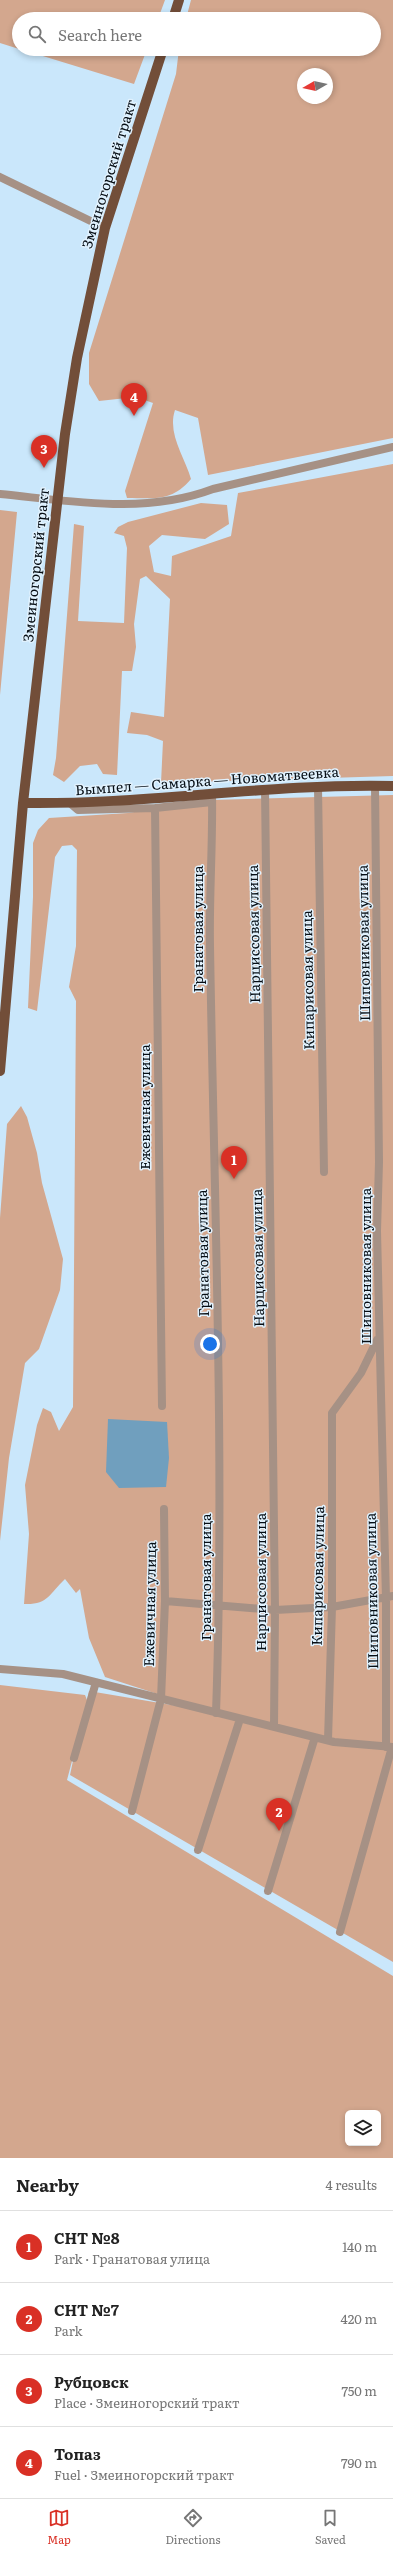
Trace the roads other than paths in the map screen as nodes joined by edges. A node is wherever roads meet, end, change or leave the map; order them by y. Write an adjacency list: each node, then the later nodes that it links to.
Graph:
1 (179, 0): 2 (main road)
2 (175, 12)
3 (161, 56): 5 (main road, Змеиногорский тракт)
4 (0, 177): 5 (street)
5 (105, 228): 8 (main road, Змеиногорский тракт)
6 (393, 446): 8 (street)
7 (0, 494): 8 (street)
8 (57, 501): 14 (main road, Змеиногорский тракт)
9 (375, 786): 10 (main road, Вымпел — Самарка — Новоматвеевка); 11 (main road, Вымпел — Самарка — Новоматвеевка); 19 (street, Шиповниковая улица)
10 (393, 786)
11 (318, 787): 12 (main road, Вымпел — Самарка — Новоматвеевка); 18 (street, Кипарисовая улица)
12 (264, 789): 13 (main road, Вымпел — Самарка — Новоматвеевка); 26 (street, Нарциссовая улица)
13 (212, 797): 15 (main road, Вымпел — Самарка — Новоматвеевка); 16 (street); 24 (street, Гранатовая улица)
14 (23, 803): 15 (main road, Вымпел — Самарка — Новоматвеевка); 17 (main road, Змеиногорский тракт)
15 (71, 804): 16 (street)
16 (155, 808): 20 (street, Ежевичная улица)
17 (0, 1071)
18 (324, 1172)
19 (378, 1338): 22 (street, Шиповниковая улица); 25 (street, Кипарисовая улица)
20 (162, 1406)
21 (164, 1509): 23 (street, Ежевичная улица)
22 (390, 1597): 25 (street); 35 (street, Шиповниковая улица)
23 (165, 1601): 24 (street); 29 (street, Ежевичная улица)
24 (220, 1605): 26 (street); 30 (street, Гранатовая улица)
25 (332, 1607): 26 (street); 34 (street, Кипарисовая улица)
26 (275, 1610): 32 (street, Нарциссовая улица)
27 (0, 1669): 28 (street)
28 (96, 1682): 29 (street); 36 (street)
29 (161, 1699): 30 (street); 37 (street, Ежевичная улица)
30 (216, 1713): 31 (street)
31 (240, 1719): 32 (street); 38 (street)
32 (274, 1727): 33 (street)
33 (315, 1737): 34 (street); 39 (street)
34 (328, 1740): 35 (street)
35 (390, 1747): 40 (street, Шиповниковая улица)
36 (74, 1758)
37 (132, 1811)
38 (198, 1850)
39 (268, 1891)
40 (340, 1932)

